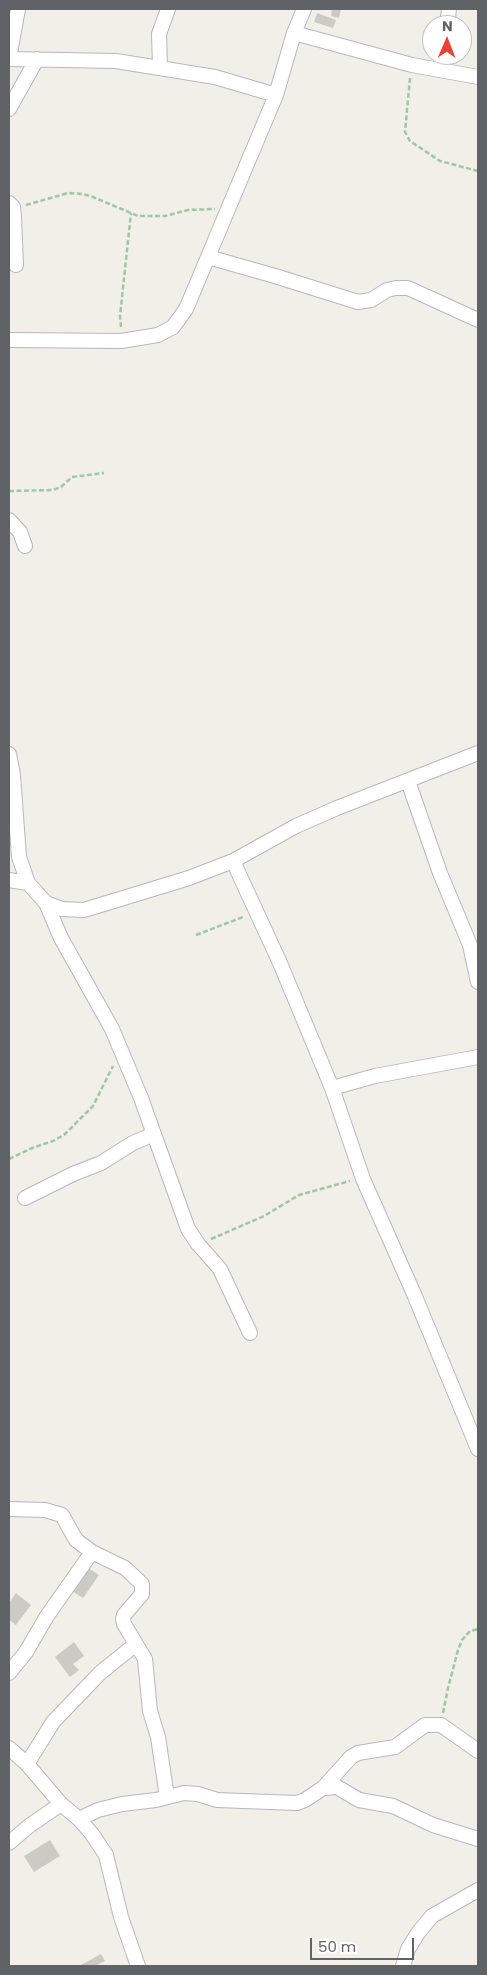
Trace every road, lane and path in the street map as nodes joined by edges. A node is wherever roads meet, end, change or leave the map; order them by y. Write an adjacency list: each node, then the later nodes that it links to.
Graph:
1 (18, 9): 5 (street)
2 (168, 9): 9 (street)
3 (304, 9): 4 (street)
4 (294, 33): 7 (street); 12 (street)
5 (9, 58): 6 (street)
6 (37, 59): 9 (street); 13 (street)
7 (412, 65): 10 (street); 14 (path)
8 (443, 65): 10 (street)
9 (160, 67): 12 (street)
10 (442, 70): 11 (street)
11 (478, 77)
12 (276, 94): 16 (street)
13 (9, 110)
14 (478, 171)
15 (11, 205): 17 (path); 19 (street)
16 (226, 210): 17 (path); 18 (street)
17 (130, 214): 22 (path)
18 (208, 257): 20 (street); 22 (street)
19 (16, 265)
20 (478, 320)
21 (9, 340): 22 (street)
22 (121, 341)
23 (104, 473): 24 (path)
24 (9, 491)
25 (9, 520): 26 (street)
26 (25, 546)
27 (478, 753): 29 (street)
28 (9, 754): 32 (street)
29 (408, 781): 30 (street); 36 (street)
30 (233, 862): 33 (street); 34 (street)
31 (9, 880): 32 (street)
32 (28, 883): 33 (street)
33 (46, 903): 38 (street)
34 (256, 912): 35 (path); 40 (street)
35 (196, 935)
36 (474, 944): 37 (street)
37 (478, 982)
38 (119, 1047): 41 (street); 42 (path)
39 (478, 1057): 40 (street)
40 (332, 1088): 43 (street)
41 (154, 1134): 44 (street); 45 (street)
42 (9, 1158)
43 (363, 1178): 45 (path); 47 (street)
44 (24, 1198)
45 (198, 1244): 46 (street)
46 (250, 1333)
47 (478, 1449)
48 (9, 1509): 49 (street)
49 (92, 1552): 51 (street); 52 (street)
50 (478, 1629): 53 (path)
51 (136, 1644): 56 (street); 58 (street)
52 (9, 1673)
53 (441, 1725): 55 (street); 57 (street)
54 (9, 1748): 56 (street)
55 (478, 1751)
56 (27, 1764): 59 (street)
57 (323, 1788): 58 (street); 61 (street)
58 (167, 1797): 60 (street)
59 (60, 1804): 60 (street); 62 (street)
60 (79, 1819): 64 (street)
61 (478, 1839)
62 (9, 1844)
63 (478, 1890): 65 (street)
64 (138, 1966)
65 (403, 1966)

